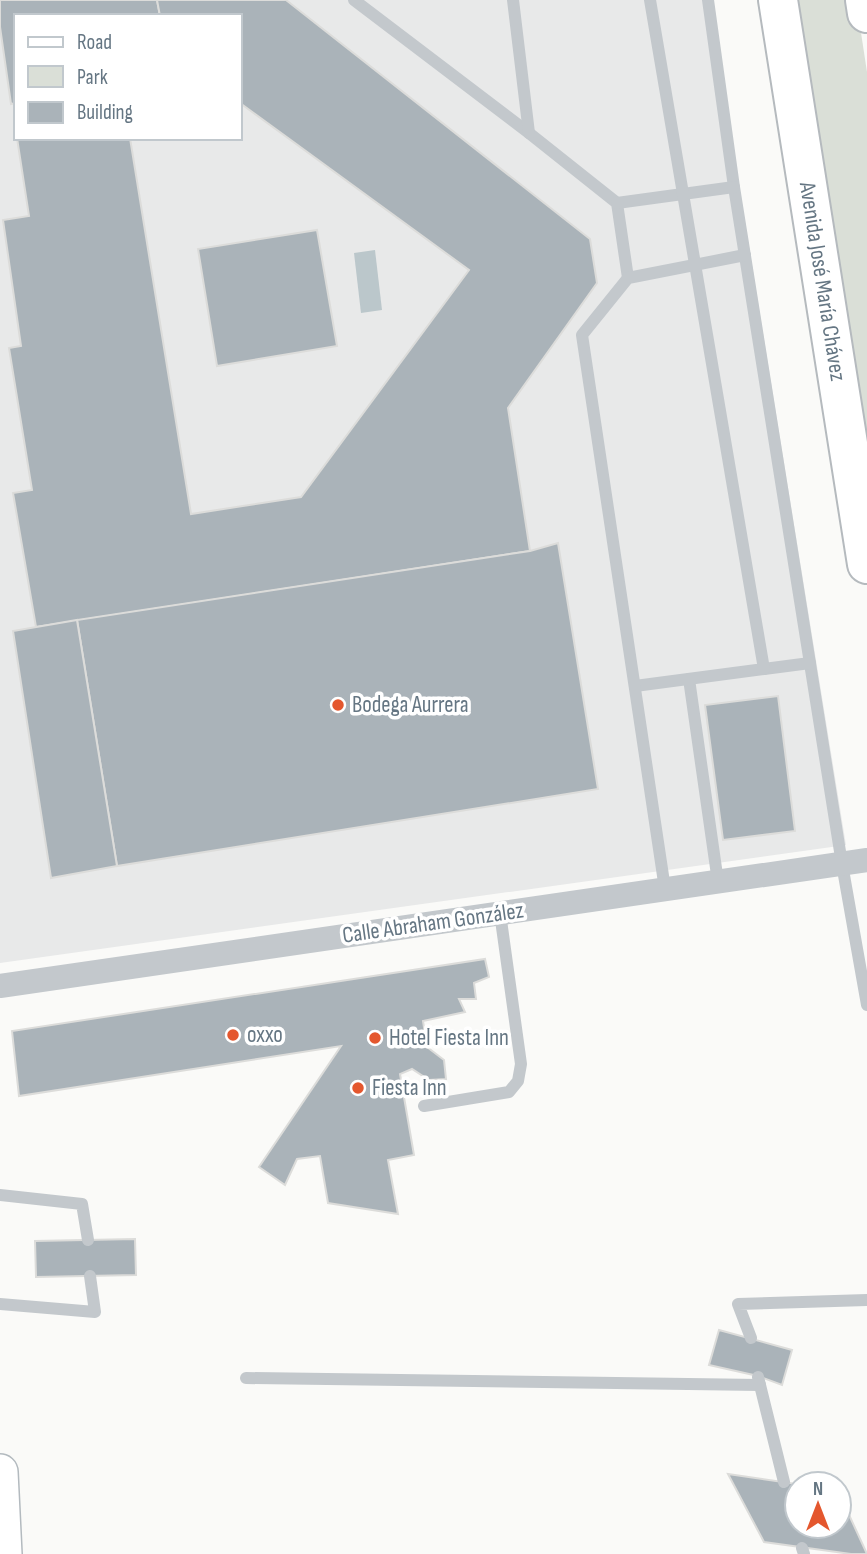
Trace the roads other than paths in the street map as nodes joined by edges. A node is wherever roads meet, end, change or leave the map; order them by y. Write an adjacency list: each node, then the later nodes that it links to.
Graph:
1 (354, 0): 8 (lane)
2 (513, 0): 8 (lane)
3 (650, 0): 10 (lane)
4 (708, 0): 9 (lane)
5 (778, 0): 15 (main road, Avenida José María Chávez)
6 (865, 0): 7 (main road)
7 (867, 13)
8 (529, 134): 11 (lane)
9 (734, 187): 10 (lane); 12 (lane)
10 (684, 194): 11 (lane); 13 (lane)
11 (617, 203): 14 (lane)
12 (744, 256): 13 (lane); 16 (lane)
13 (694, 265): 14 (lane); 17 (lane)
14 (628, 278): 19 (lane)
15 (867, 564)
16 (810, 663): 17 (lane); 21 (lane)
17 (764, 669): 18 (lane)
18 (689, 679): 19 (lane); 22 (lane)
19 (635, 686): 23 (lane)
20 (867, 860): 21 (street, Calle Abraham González)
21 (842, 864): 22 (street, Calle Abraham González); 26 (lane)
22 (718, 882): 23 (street, Calle Abraham González)
23 (665, 889): 24 (street, Calle Abraham González)
24 (500, 913): 25 (street, Calle Abraham González); 27 (lane)
25 (0, 986)
26 (867, 1005)
27 (424, 1106)
28 (0, 1195): 29 (lane)
29 (88, 1240)
30 (90, 1276): 32 (lane)
31 (867, 1300): 33 (lane)
32 (0, 1304)
33 (751, 1338)
34 (246, 1378): 36 (lane)
35 (0, 1472): 37 (main road)
36 (783, 1478)
37 (4, 1554)

